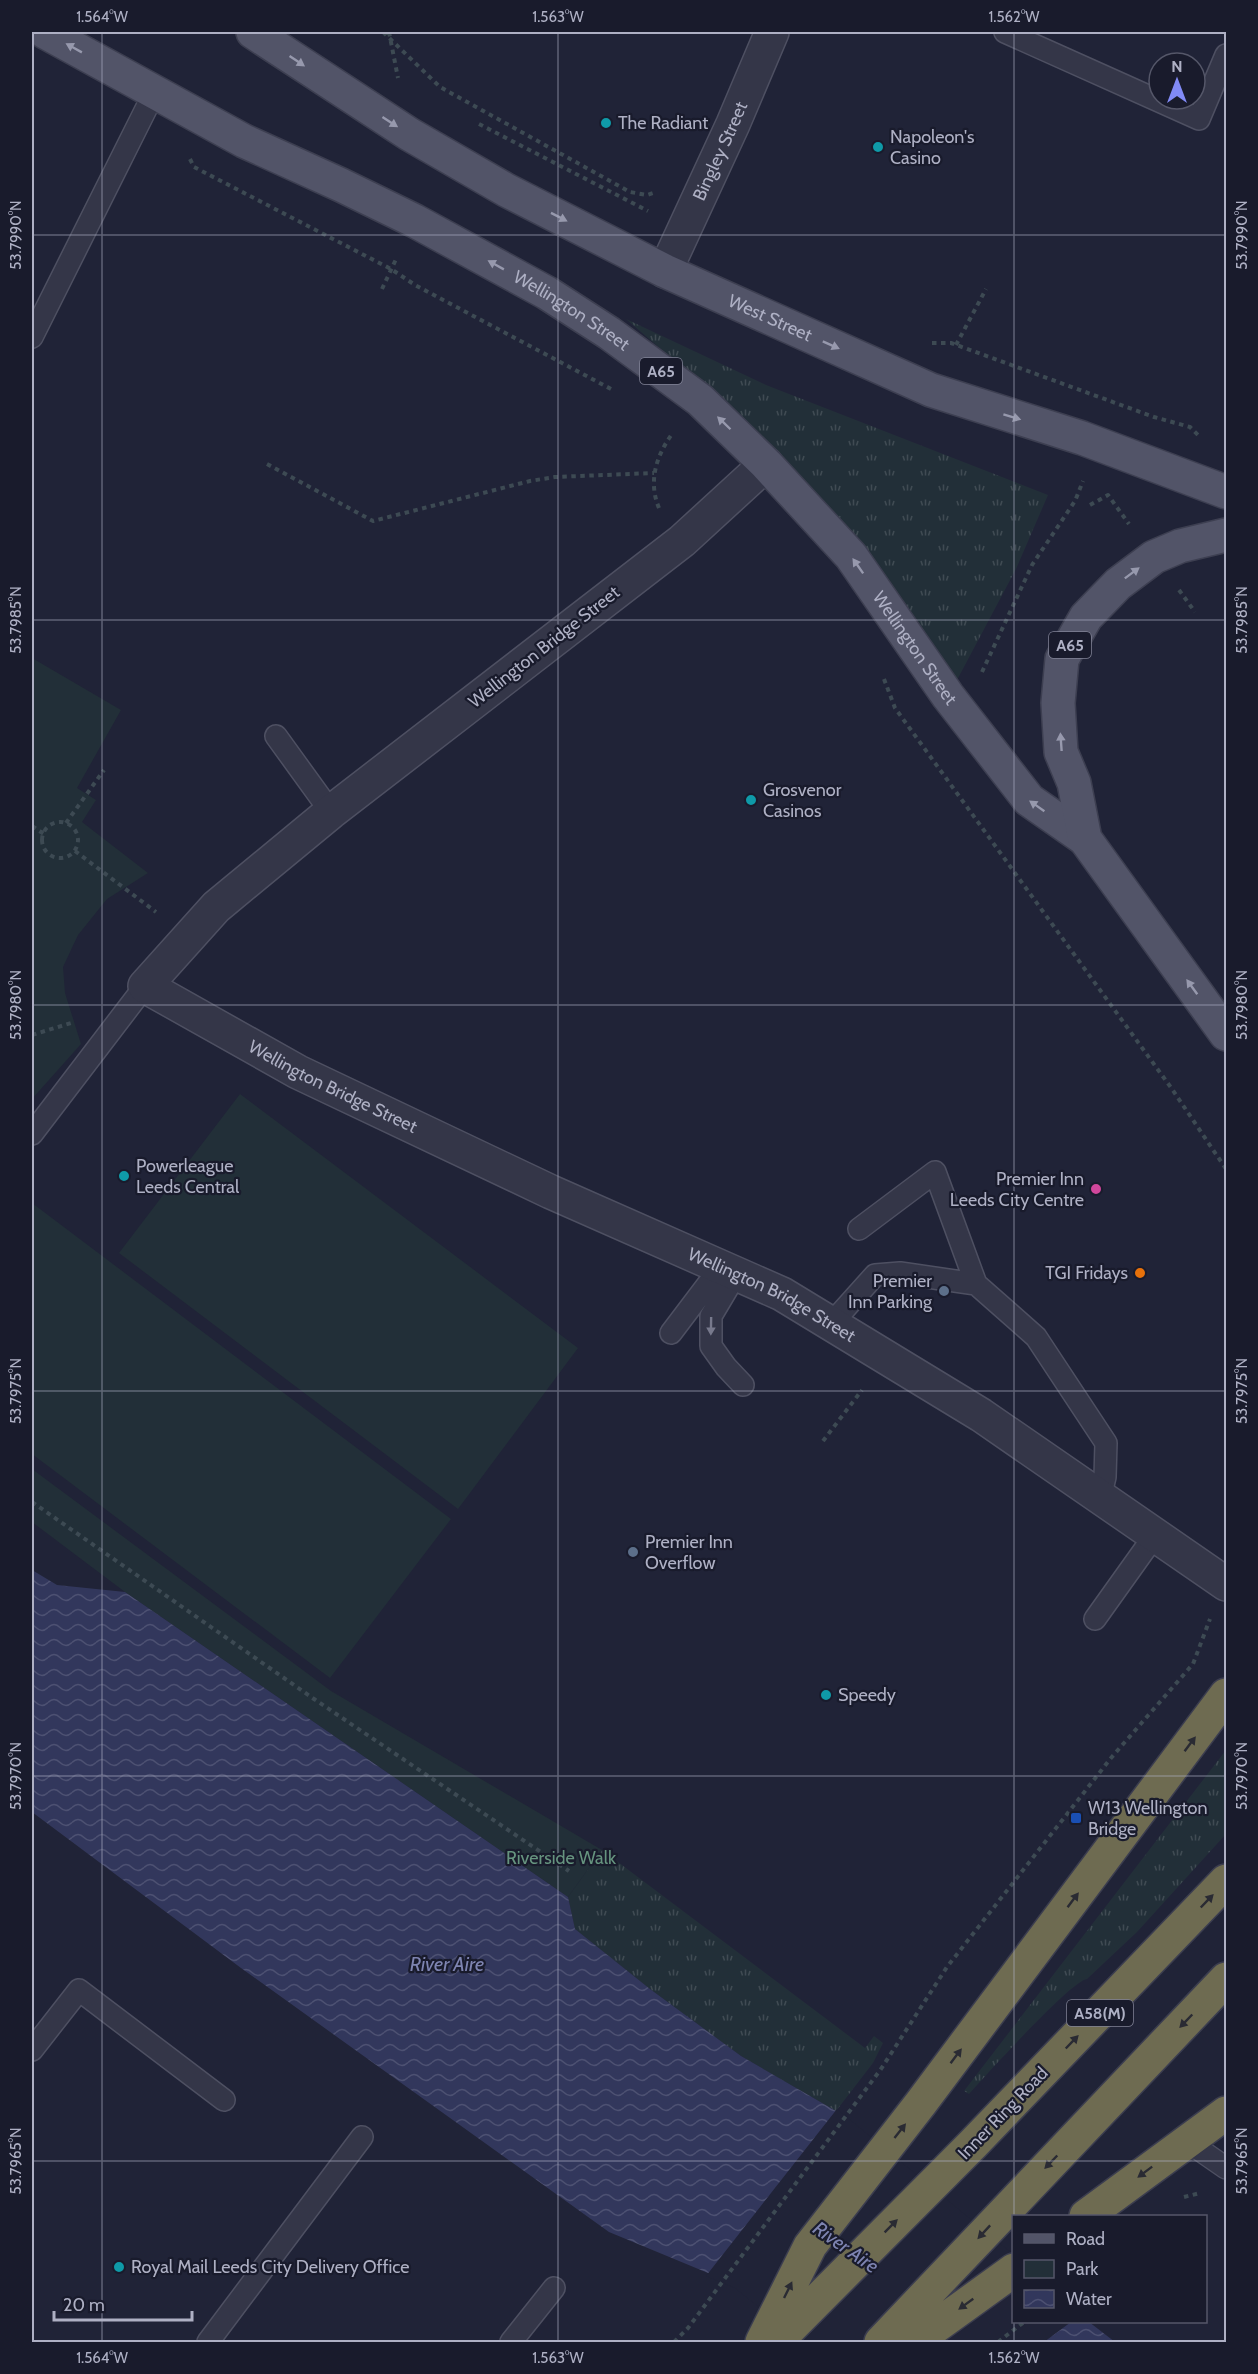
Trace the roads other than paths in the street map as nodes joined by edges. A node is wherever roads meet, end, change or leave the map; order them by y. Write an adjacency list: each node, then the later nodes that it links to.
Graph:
1 (45, 32): 6 (main road, Wellington Street / A65, one-way to 1)
2 (253, 32): 7 (main road, West Street, one-way to 7)
3 (772, 32): 7 (street, Bingley Street)
4 (1005, 32): 5 (lane)
5 (1227, 55)
6 (153, 93): 8 (lane); 9 (main road, Wellington Street / A65, one-way to 6)
7 (665, 271): 10 (main road, West Street, one-way to 10)
8 (32, 338)
9 (766, 464): 13 (street, Wellington Bridge Street); 14 (main road, Wellington Street / A65, one-way to 9)
10 (1227, 492)
11 (1227, 535): 14 (main road, A65, one-way to 11)
12 (276, 736): 13 (lane)
13 (332, 812): 15 (street, Wellington Bridge Street)
14 (1085, 839): 16 (main road, A65, one-way to 14)
15 (145, 986): 17 (lane); 19 (street, Wellington Bridge Street)
16 (1227, 1034)
17 (32, 1134)
18 (859, 1229): 20 (lane)
19 (729, 1271): 21 (street, Wellington Bridge Street); 22 (lane); 23 (lane, one-way to 23)
20 (976, 1284): 21 (lane); 24 (lane)
21 (831, 1324): 24 (street, Wellington Bridge Street)
22 (671, 1333)
23 (743, 1385)
24 (1100, 1498): 25 (street, Wellington Bridge Street)
25 (1155, 1536): 26 (street, Wellington Bridge Street); 27 (lane)
26 (1225, 1583)
27 (1095, 1620)
28 (1227, 1695): 42 (highway, one-way to 28)
29 (1227, 1881): 43 (highway, Inner Ring Road / A58(M), one-way to 29)
30 (1227, 1979): 44 (highway, one-way to 44)
31 (32, 2050): 32 (lane)
32 (224, 2100)
33 (1227, 2114): 35 (highway)
34 (362, 2137): 40 (lane)
35 (1187, 2141): 36 (lane); 37 (highway, one-way to 37)
36 (1227, 2168)
37 (1089, 2215)
38 (1012, 2271): 45 (highway, one-way to 45)
39 (554, 2288): 41 (lane)
40 (208, 2343)
41 (511, 2343)
42 (762, 2343)
43 (776, 2343)
44 (881, 2343)
45 (914, 2343)

